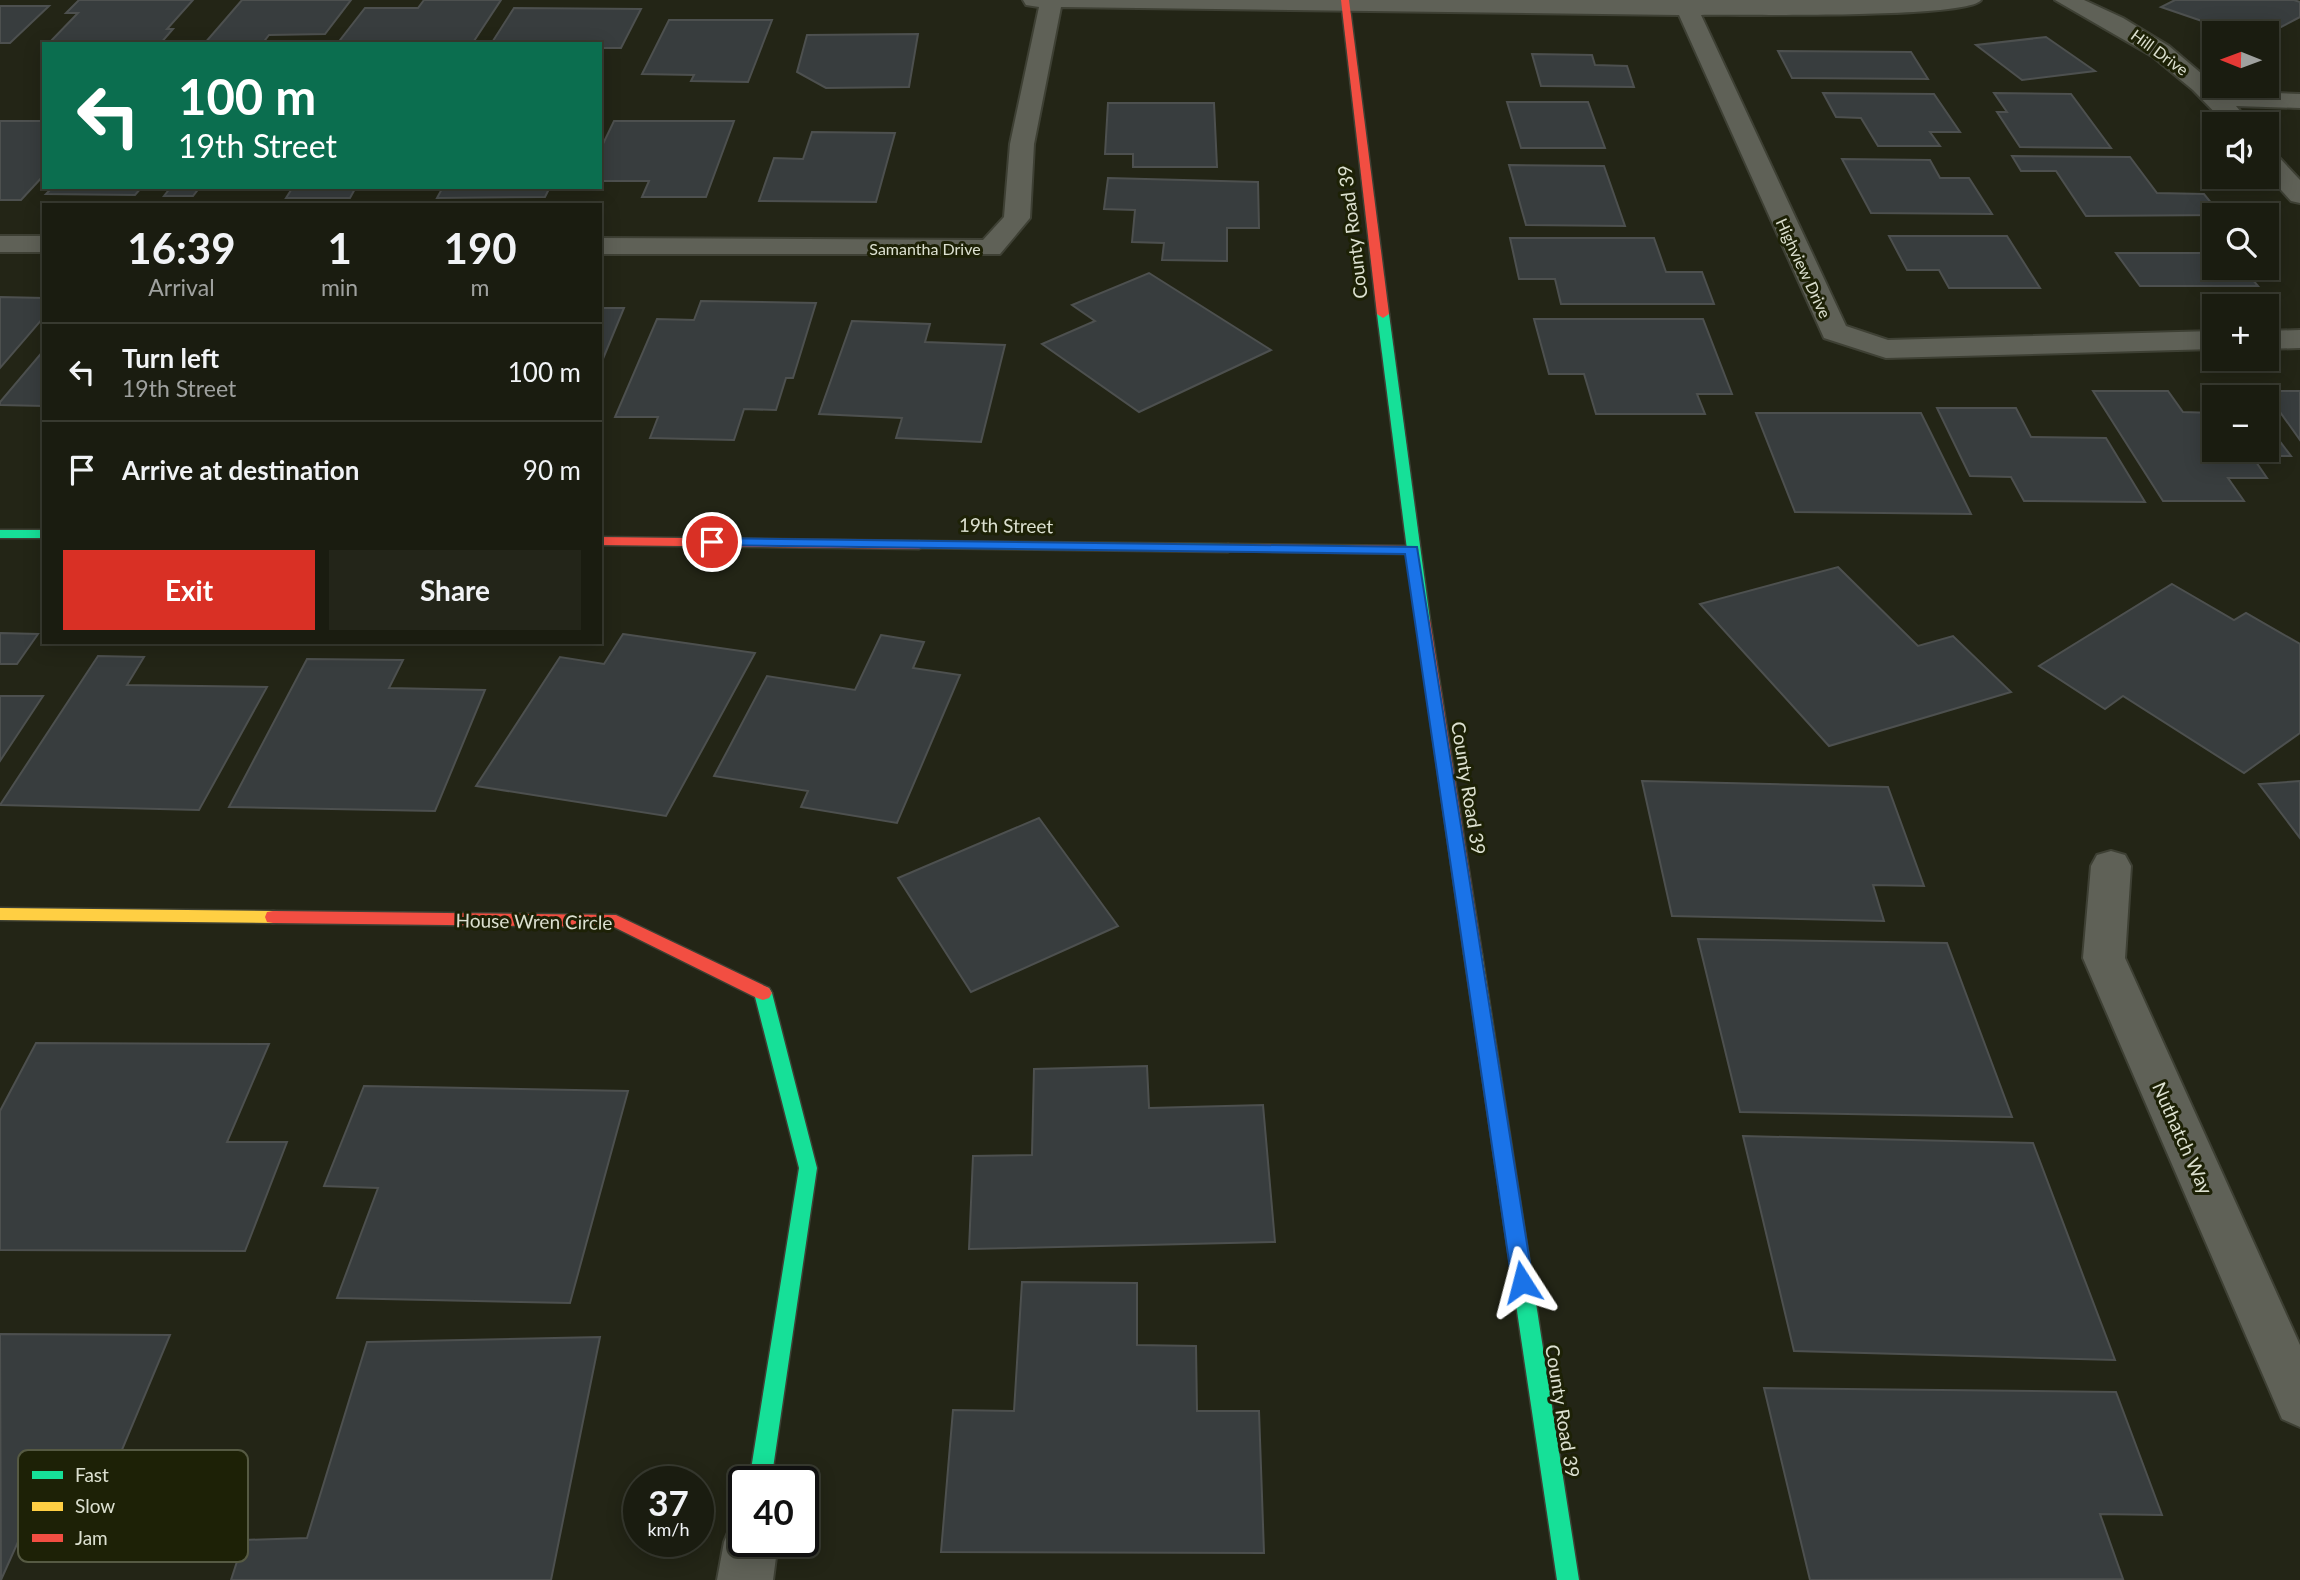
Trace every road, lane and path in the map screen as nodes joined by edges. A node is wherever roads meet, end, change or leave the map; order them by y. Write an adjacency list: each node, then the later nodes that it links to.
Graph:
1 (1970, 0): 5 (street)
2 (2066, 0): 7 (street, Hill Drive)
3 (1042, 1): 4 (street); 15 (street, Samantha Drive)
4 (1345, 3): 6 (street); 22 (street, County Road 39)
5 (1832, 4): 6 (street)
6 (1686, 8): 17 (street, Highview Drive)
7 (2202, 86)
8 (2217, 98): 9 (street); 10 (street, Hill Drive)
9 (2300, 101)
10 (2229, 112)
11 (2279, 172): 12 (street)
12 (2300, 195)
13 (0, 244): 14 (street)
14 (42, 244)
15 (602, 246)
16 (2300, 339): 18 (street)
17 (2202, 340)
18 (2279, 340)
19 (0, 534): 20 (street)
20 (42, 534)
21 (602, 541): 22 (street, 19th Street)
22 (1412, 550): 30 (street, County Road 39)
23 (2111, 866): 25 (street, Nuthatch Way)
24 (0, 914): 27 (street, House Wren Circle)
25 (2289, 1355): 26 (street, Nuthatch Way)
26 (2300, 1402)
27 (762, 1466)
28 (749, 1557): 29 (street)
29 (745, 1580)
30 (1568, 1580)

